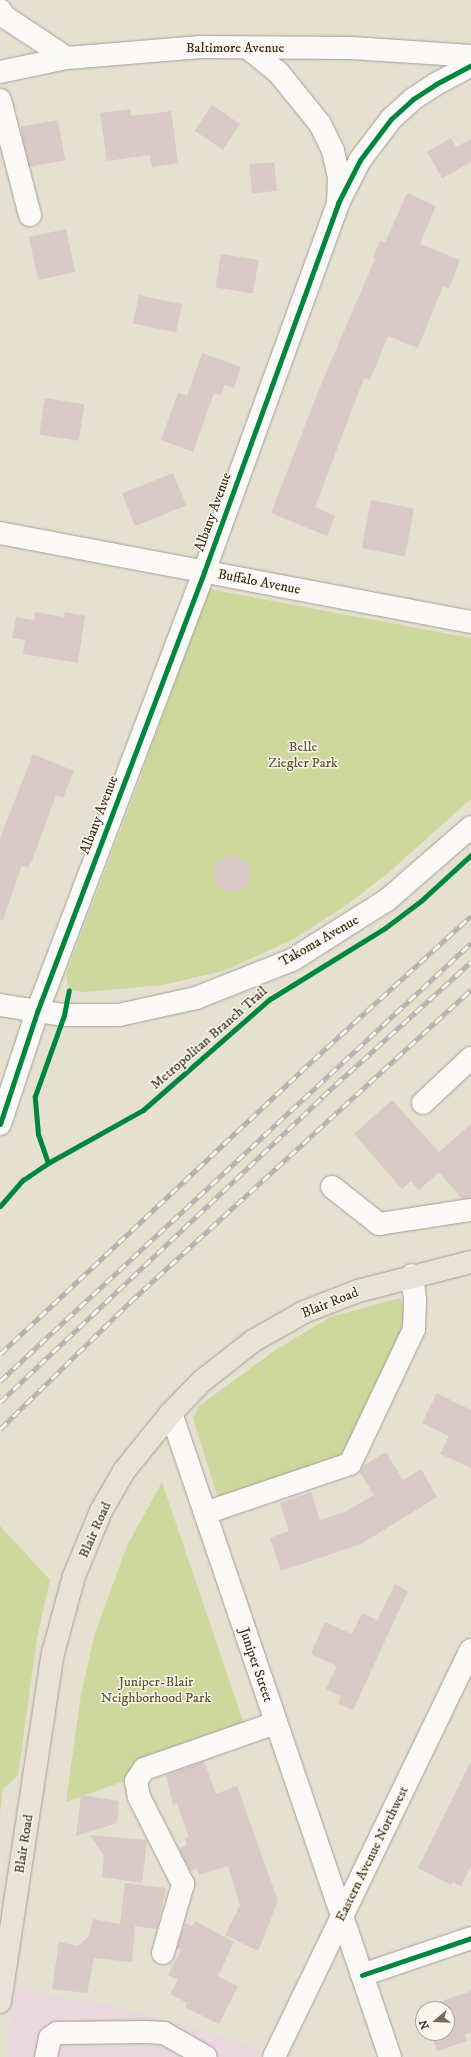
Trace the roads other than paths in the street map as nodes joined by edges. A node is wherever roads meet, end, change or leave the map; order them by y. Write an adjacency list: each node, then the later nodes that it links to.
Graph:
1 (0, 10): 4 (street)
2 (248, 48): 3 (street, Baltimore Avenue); 4 (street, Baltimore Avenue); 8 (street, Albany Avenue)
3 (471, 56)
4 (67, 58): 6 (street, Baltimore Avenue)
5 (471, 65): 8 (street, Albany Avenue)
6 (0, 72)
7 (0, 100): 9 (street)
8 (338, 203): 11 (street, Albany Avenue)
9 (30, 216)
10 (0, 533): 11 (street, Buffalo Avenue)
11 (204, 572): 12 (street, Buffalo Avenue); 15 (street, Albany Avenue)
12 (471, 622)
13 (471, 826): 15 (street, Takoma Avenue)
14 (0, 1005): 15 (street, Takoma Avenue)
15 (37, 1012): 18 (street, Albany Avenue)
16 (471, 1058): 17 (street)
17 (423, 1103)
18 (0, 1124)
19 (332, 1187): 20 (street)
20 (471, 1210)
21 (471, 1262): 22 (main road, Blair Road)
22 (412, 1276): 23 (main road, Blair Road); 24 (street)
23 (171, 1413): 24 (street, Juniper Street); 31 (main road, Blair Road)
24 (205, 1513): 26 (street, Juniper Street)
25 (471, 1650): 27 (street, Eastern Avenue Northwest)
26 (275, 1723): 27 (street, Juniper Street); 29 (street)
27 (342, 1916): 30 (street, Juniper Street); 34 (street, Eastern Avenue Northwest)
28 (471, 1938): 30 (street)
29 (163, 1953)
30 (362, 1975): 35 (street, Juniper Street)
31 (0, 2002)
32 (46, 2057): 33 (street)
33 (206, 2057)
34 (274, 2057)
35 (390, 2057)

